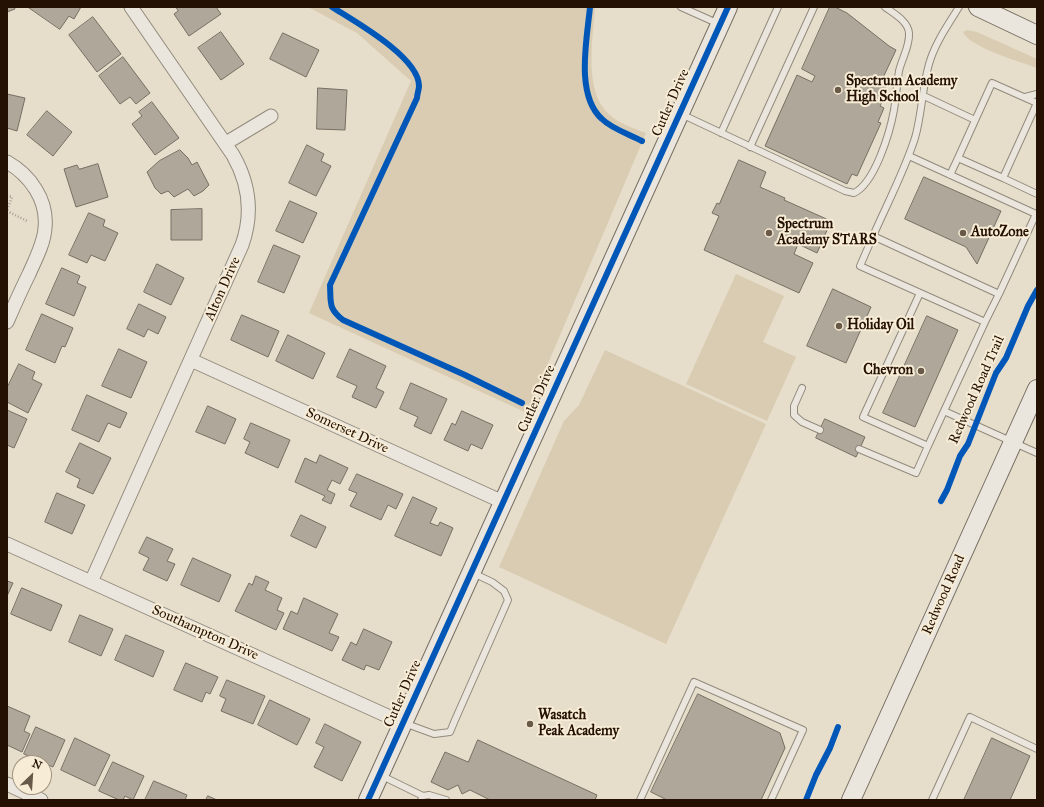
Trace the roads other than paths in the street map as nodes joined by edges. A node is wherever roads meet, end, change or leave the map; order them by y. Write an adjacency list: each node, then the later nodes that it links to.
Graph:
1 (131, 7): 18 (street, Alton Drive)
2 (680, 7): 9 (lane)
3 (728, 7): 9 (street, Cutler Drive)
4 (778, 7): 17 (lane)
5 (814, 7): 19 (lane)
6 (884, 7): 19 (lane)
7 (959, 7): 12 (lane)
8 (978, 7): 10 (street)
9 (720, 24): 14 (street, Cutler Drive)
10 (1037, 34)
11 (1037, 94): 13 (lane)
12 (924, 96): 16 (lane); 20 (lane)
13 (1025, 98): 16 (lane); 24 (lane)
14 (680, 113): 17 (lane); 41 (street, Cutler Drive)
15 (271, 116): 18 (street)
16 (975, 120): 21 (lane)
17 (721, 133): 19 (lane)
18 (226, 143): 32 (street, Alton Drive)
19 (750, 147)
20 (908, 156): 23 (lane); 27 (lane)
21 (958, 158): 23 (lane); 24 (lane)
22 (7, 162): 30 (street)
23 (950, 175): 26 (lane)
24 (1003, 178): 25 (lane)
25 (1037, 194)
26 (1036, 213): 29 (lane)
27 (873, 236): 28 (lane); 29 (lane)
28 (920, 293): 31 (lane); 38 (lane)
29 (999, 294): 31 (lane)
30 (7, 322)
31 (985, 322): 35 (lane)
32 (190, 360): 41 (street, Somerset Drive); 44 (street, Alton Drive)
33 (802, 388): 36 (lane)
34 (1037, 389): 37 (street, Redwood Road)
35 (944, 411): 37 (lane); 38 (lane)
36 (820, 430)
37 (1013, 443): 40 (lane); 55 (street, Redwood Road)
38 (928, 446): 39 (lane)
39 (859, 449)
40 (1037, 453)
41 (503, 502): 43 (street, Cutler Drive)
42 (7, 544): 44 (street, Southampton Drive)
43 (471, 572): 45 (street, Cutler Drive); 45 (lane)
44 (91, 582): 45 (street, Southampton Drive)
45 (403, 723): 47 (street, Cutler Drive)
46 (1037, 749): 56 (lane)
47 (380, 775): 49 (lane); 51 (street, Cutler Drive)
48 (7, 784): 50 (street)
49 (422, 798): 52 (lane)
50 (41, 800)
51 (368, 800)
52 (446, 800)
53 (640, 800): 54 (lane)
54 (771, 800)
55 (851, 800)
56 (932, 800)

